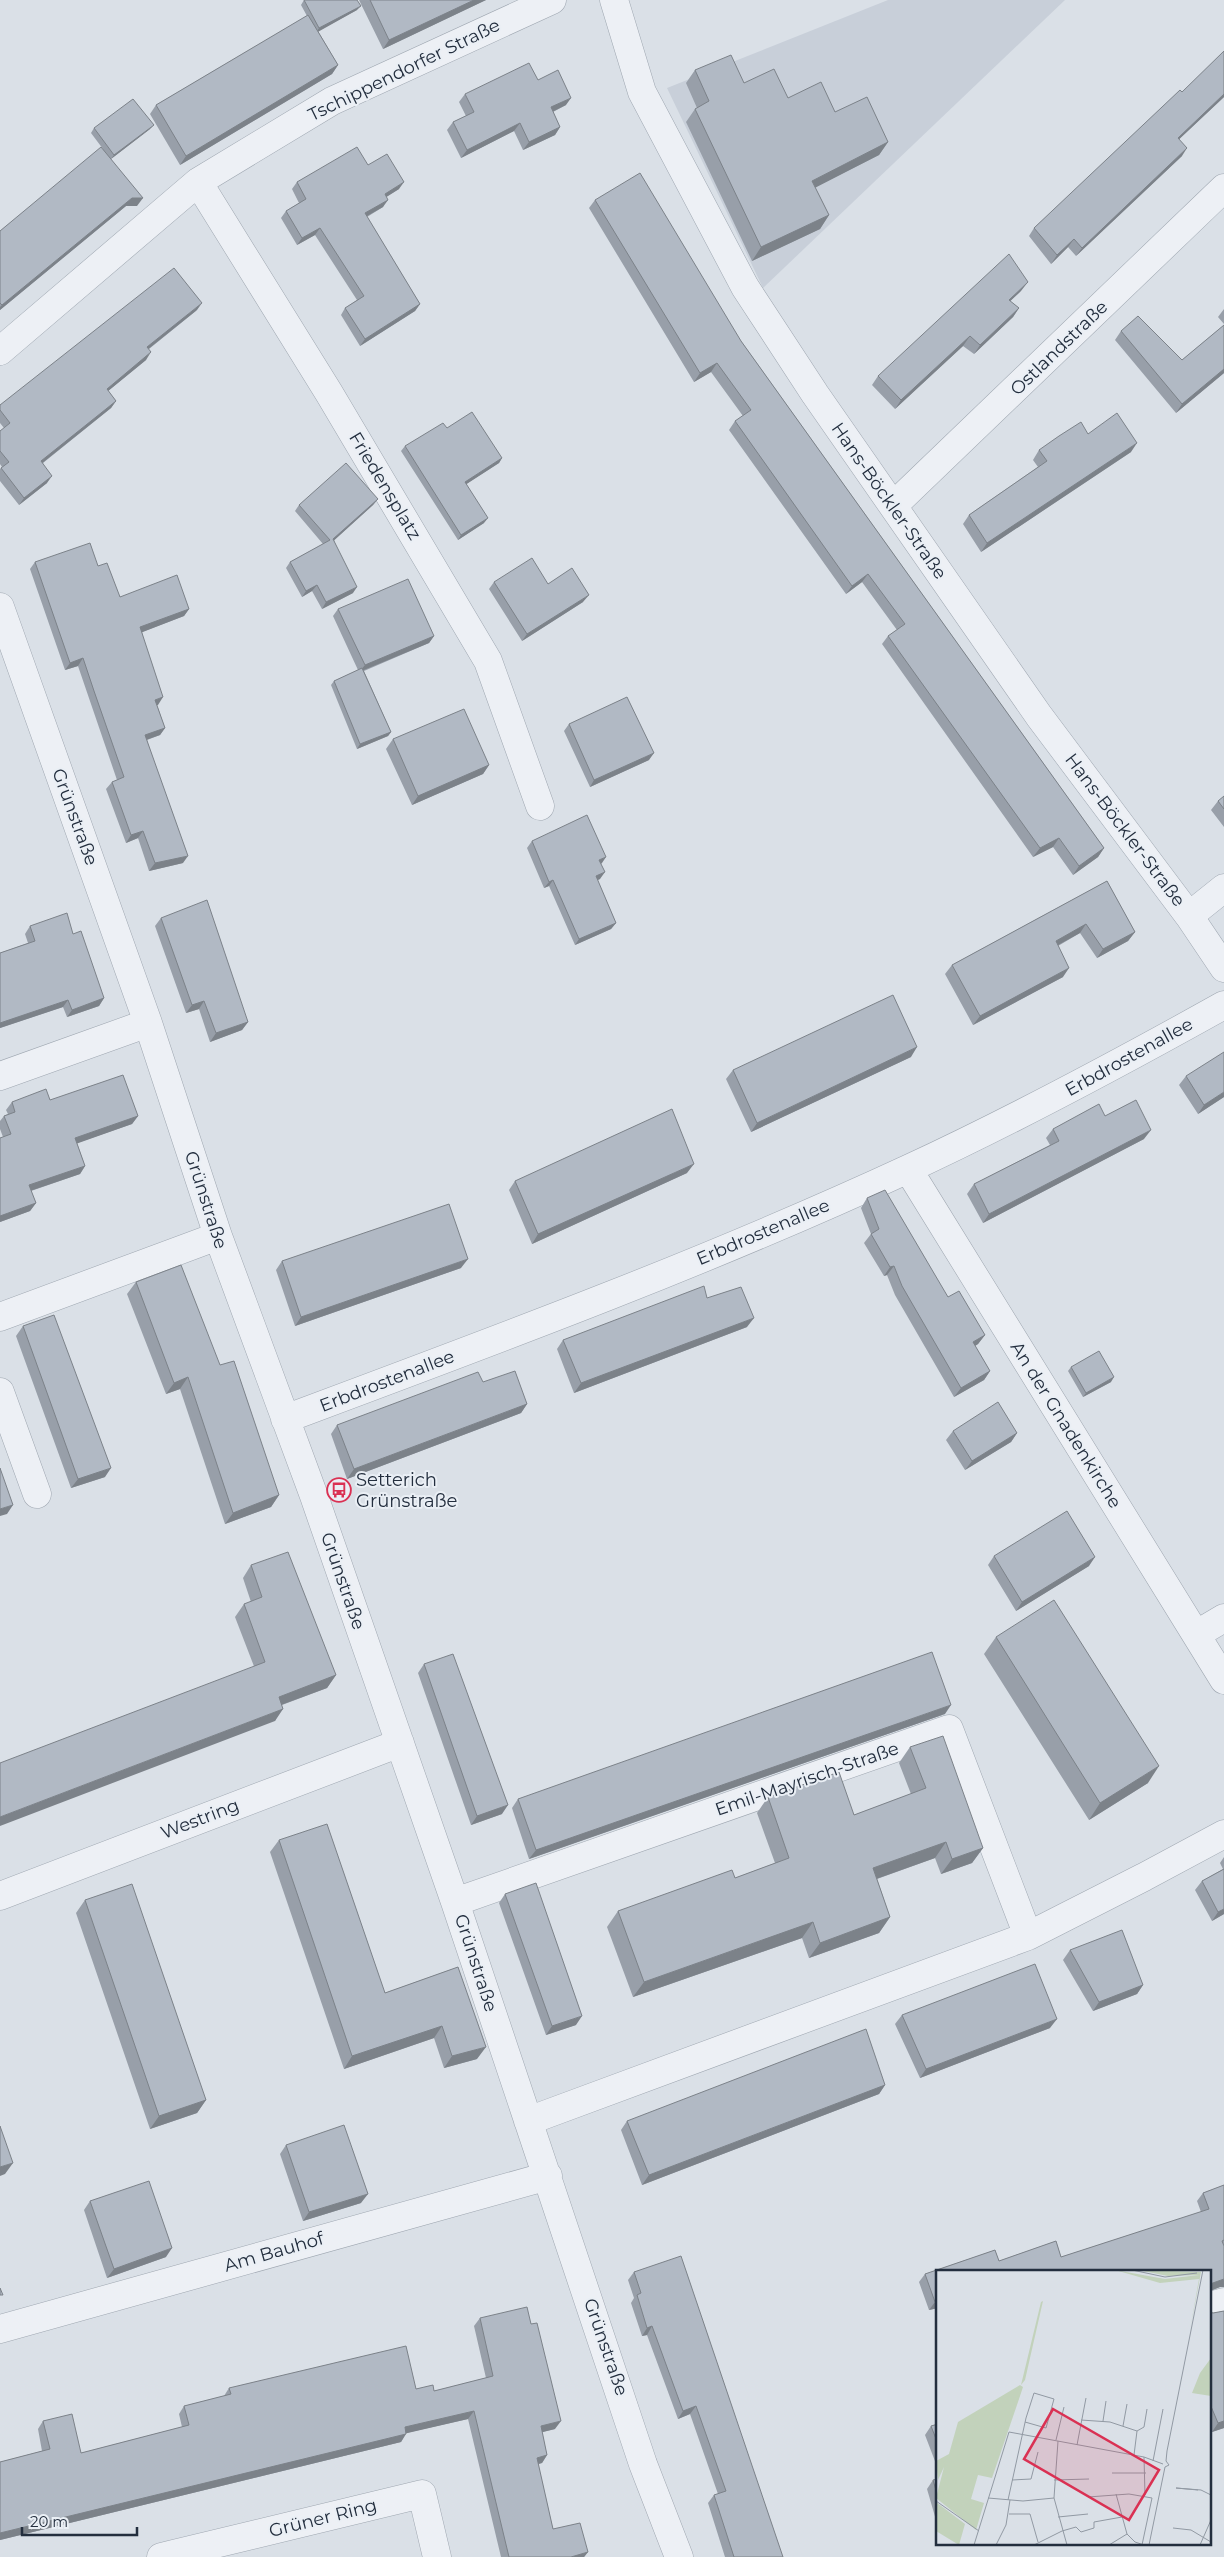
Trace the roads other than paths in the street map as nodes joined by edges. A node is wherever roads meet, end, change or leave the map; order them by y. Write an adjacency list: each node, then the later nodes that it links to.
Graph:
1 (552, 0): 3 (street, Tschippendorfer Straße)
2 (614, 0): 6 (street, Hans-Böckler-Straße)
3 (198, 182): 5 (street, Tschippendorfer Straße); 8 (street, Friedensplatz)
4 (1224, 188): 6 (street, Ostlandstraße)
5 (0, 350)
6 (893, 506): 10 (street, Hans-Böckler-Straße)
7 (0, 607): 13 (street, Grünstraße)
8 (540, 806)
9 (1224, 888): 10 (street)
10 (1189, 916): 11 (street, Hans-Böckler-Straße)
11 (1224, 968)
12 (1224, 1005): 15 (street, Erbdrostenallee)
13 (148, 1022): 14 (street); 16 (street, Grünstraße)
14 (0, 1076)
15 (908, 1169): 19 (street, Erbdrostenallee); 22 (street, An der Gnadenkirche)
16 (218, 1236): 17 (street); 19 (street, Grünstraße)
17 (0, 1317)
18 (0, 1392): 20 (street)
19 (285, 1419): 24 (street, Grünstraße)
20 (37, 1494)
21 (1224, 1618): 22 (street)
22 (1197, 1634): 23 (street, An der Gnadenkirche)
23 (1224, 1680)
24 (400, 1743): 26 (street, Westring); 27 (street, Grünstraße)
25 (1224, 1834): 28 (street)
26 (0, 1896)
27 (455, 1902): 28 (street, Emil-Mayrisch-Straße); 29 (street, Grünstraße)
28 (1028, 1936): 29 (street)
29 (528, 2121): 30 (street, Grünstraße)
30 (548, 2176): 31 (street, Am Bauhof); 34 (street, Grünstraße)
31 (0, 2329)
32 (161, 2557): 33 (street, Grüner Ring)
33 (437, 2557)
34 (679, 2557)

